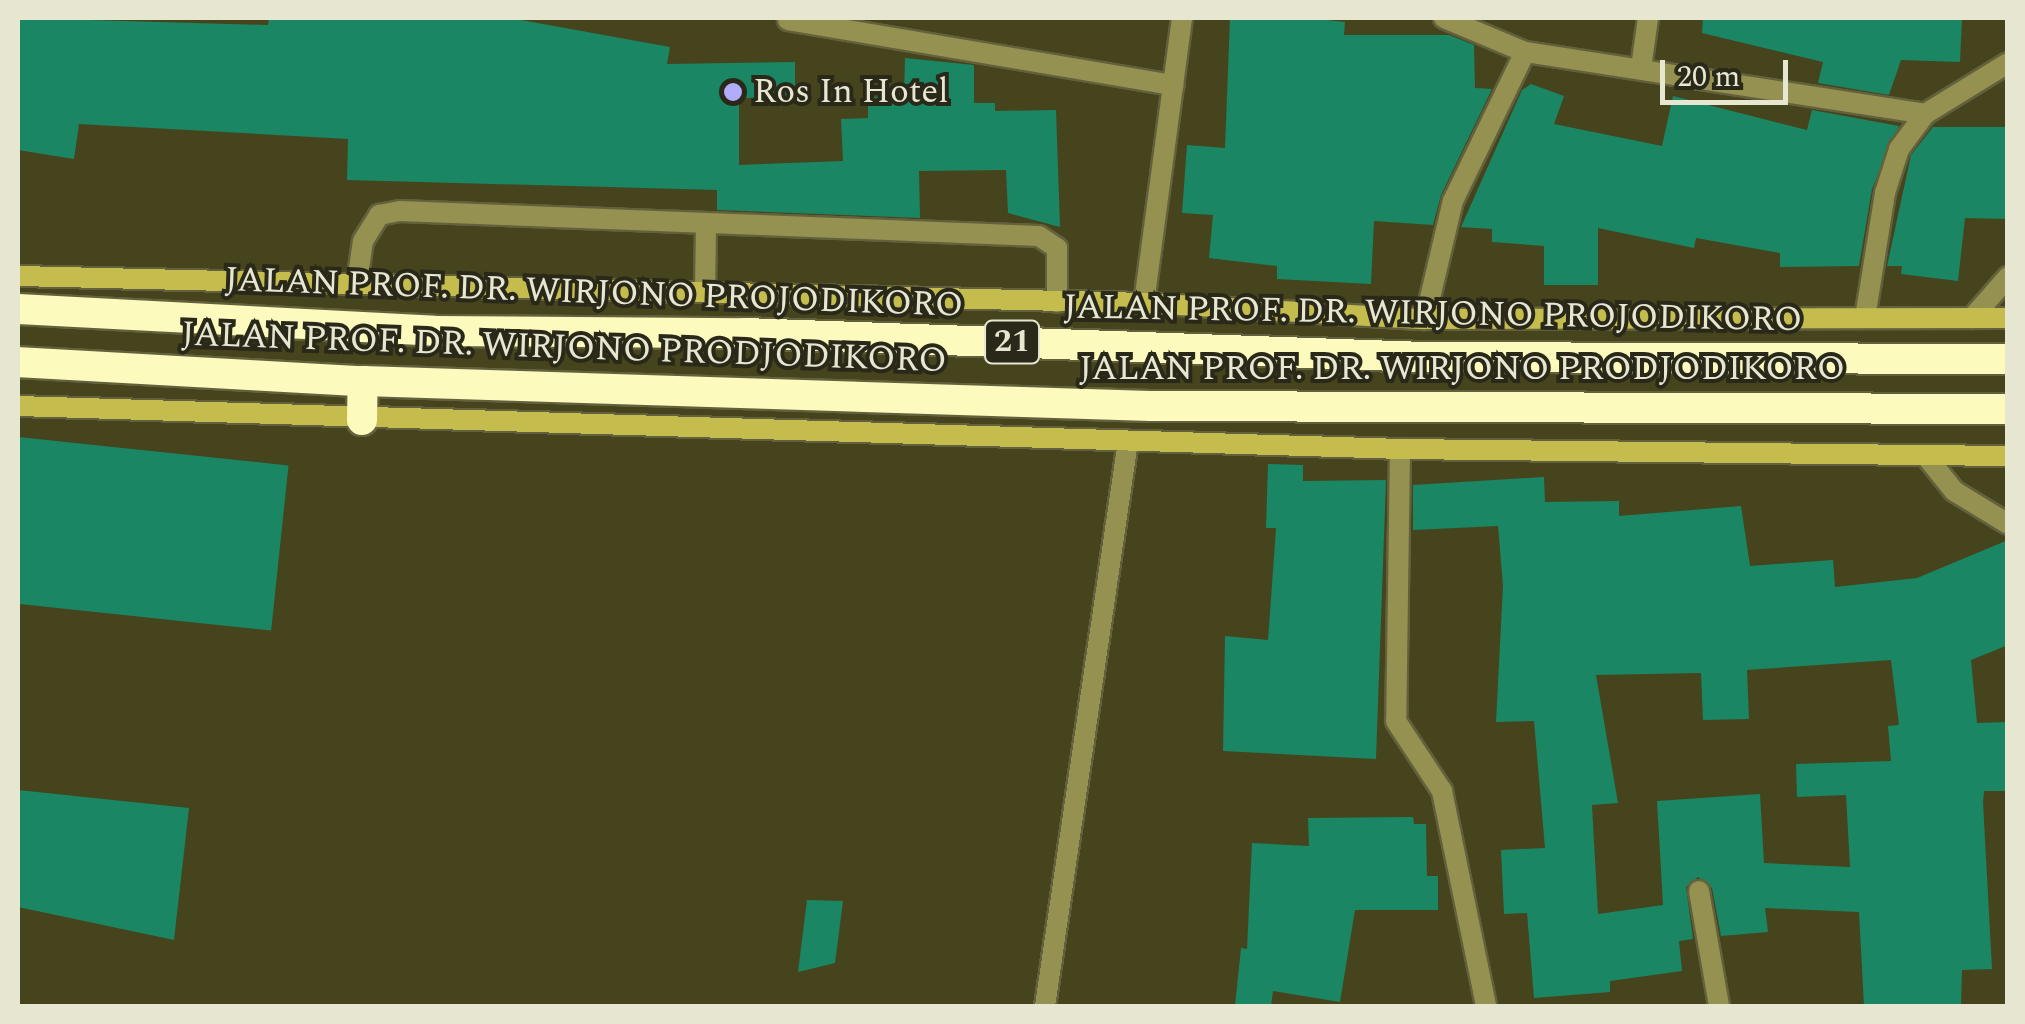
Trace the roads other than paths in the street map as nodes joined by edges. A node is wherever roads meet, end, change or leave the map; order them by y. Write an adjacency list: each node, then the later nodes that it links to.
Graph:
1 (1182, 18): 8 (street)
2 (1444, 18): 5 (street)
3 (1648, 18): 7 (street)
4 (788, 20): 8 (street)
5 (1525, 52): 7 (street); 18 (street)
6 (2008, 63): 9 (street)
7 (1641, 68): 9 (street)
8 (1174, 85): 16 (street)
9 (1925, 114): 19 (street)
10 (706, 225): 13 (street); 14 (street); 15 (street)
11 (18, 276): 13 (street)
12 (2008, 277): 20 (street)
13 (358, 282): 14 (street)
14 (706, 291): 15 (street)
15 (1057, 302): 16 (street)
16 (1144, 303): 18 (street)
17 (18, 309): 22 (highway, JALAN PROF. DR. WIRJONO PROJODIKORO / 21)
18 (1425, 318): 19 (street)
19 (1864, 318): 20 (street)
20 (1972, 318): 21 (street)
21 (2008, 318)
22 (2008, 359)
23 (18, 362): 24 (highway, JALAN PROF. DR. WIRJONO PRODJODIKORO / 21)
24 (363, 381): 26 (highway, JALAN PROF. DR. WIRJONO PRODJODIKORO / 21); 27 (highway)
25 (18, 406): 27 (street)
26 (2008, 409)
27 (362, 420): 28 (street)
28 (1128, 441): 29 (street); 34 (street)
29 (1400, 449): 30 (street); 35 (street)
30 (1926, 456): 31 (street); 32 (street)
31 (2008, 456)
32 (2008, 524)
33 (1699, 891): 36 (street)
34 (1045, 1006)
35 (1486, 1006)
36 (1718, 1006)

